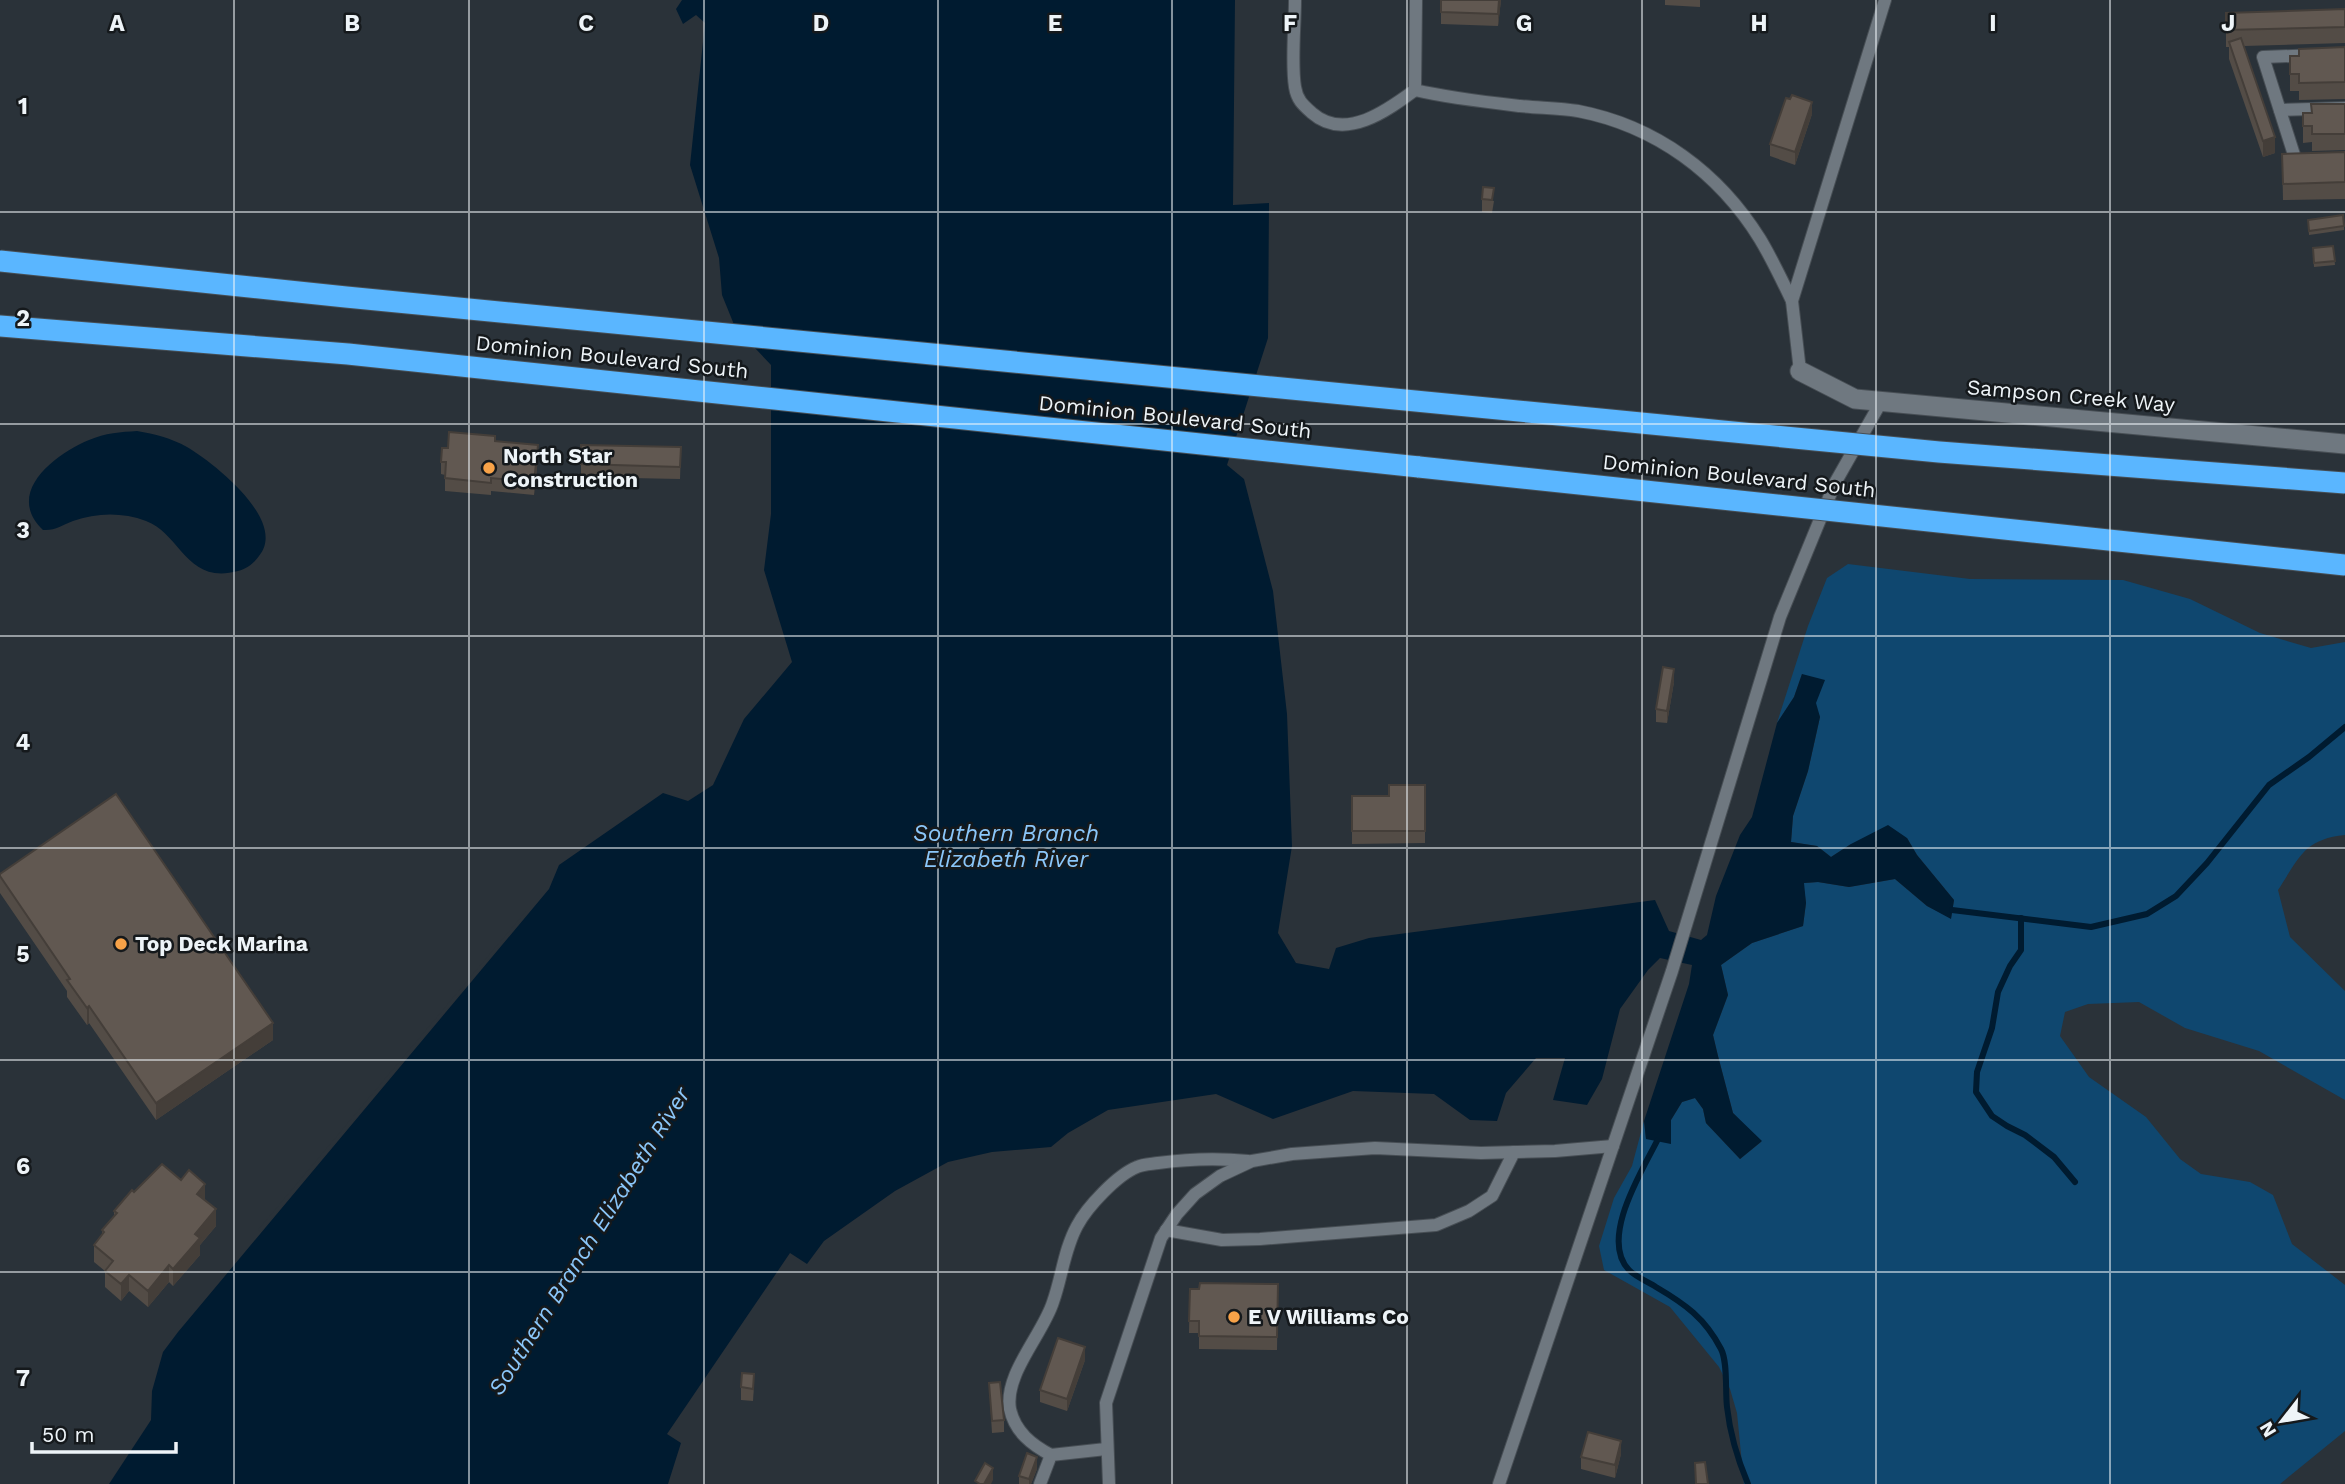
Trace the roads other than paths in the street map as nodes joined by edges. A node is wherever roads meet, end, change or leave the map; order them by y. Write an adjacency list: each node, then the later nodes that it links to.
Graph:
1 (1295, 0): 5 (lane)
2 (1416, 0): 5 (lane)
3 (1885, 0): 10 (lane)
4 (2345, 54): 7 (lane)
5 (1415, 90): 10 (lane)
6 (2345, 108): 7 (lane)
7 (2280, 110): 8 (lane)
8 (2321, 160)
9 (0, 261): 15 (highway, Dominion Boulevard South, bridge)
10 (1792, 301): 12 (lane)
11 (0, 326): 16 (highway, Dominion Boulevard South, bridge)
12 (1800, 371): 13 (street, Sampson Creek Way)
13 (1881, 402): 14 (street, Sampson Creek Way); 17 (lane)
14 (2345, 443)
15 (2345, 484)
16 (2345, 565)
17 (1613, 1146): 18 (lane); 25 (lane)
18 (1514, 1153): 19 (lane); 20 (lane)
19 (1252, 1161): 20 (lane); 22 (lane)
20 (1166, 1230): 21 (lane)
21 (1106, 1449): 22 (lane); 24 (lane)
22 (1051, 1455): 23 (lane)
23 (1040, 1484)
24 (1109, 1484)
25 (1500, 1484)

